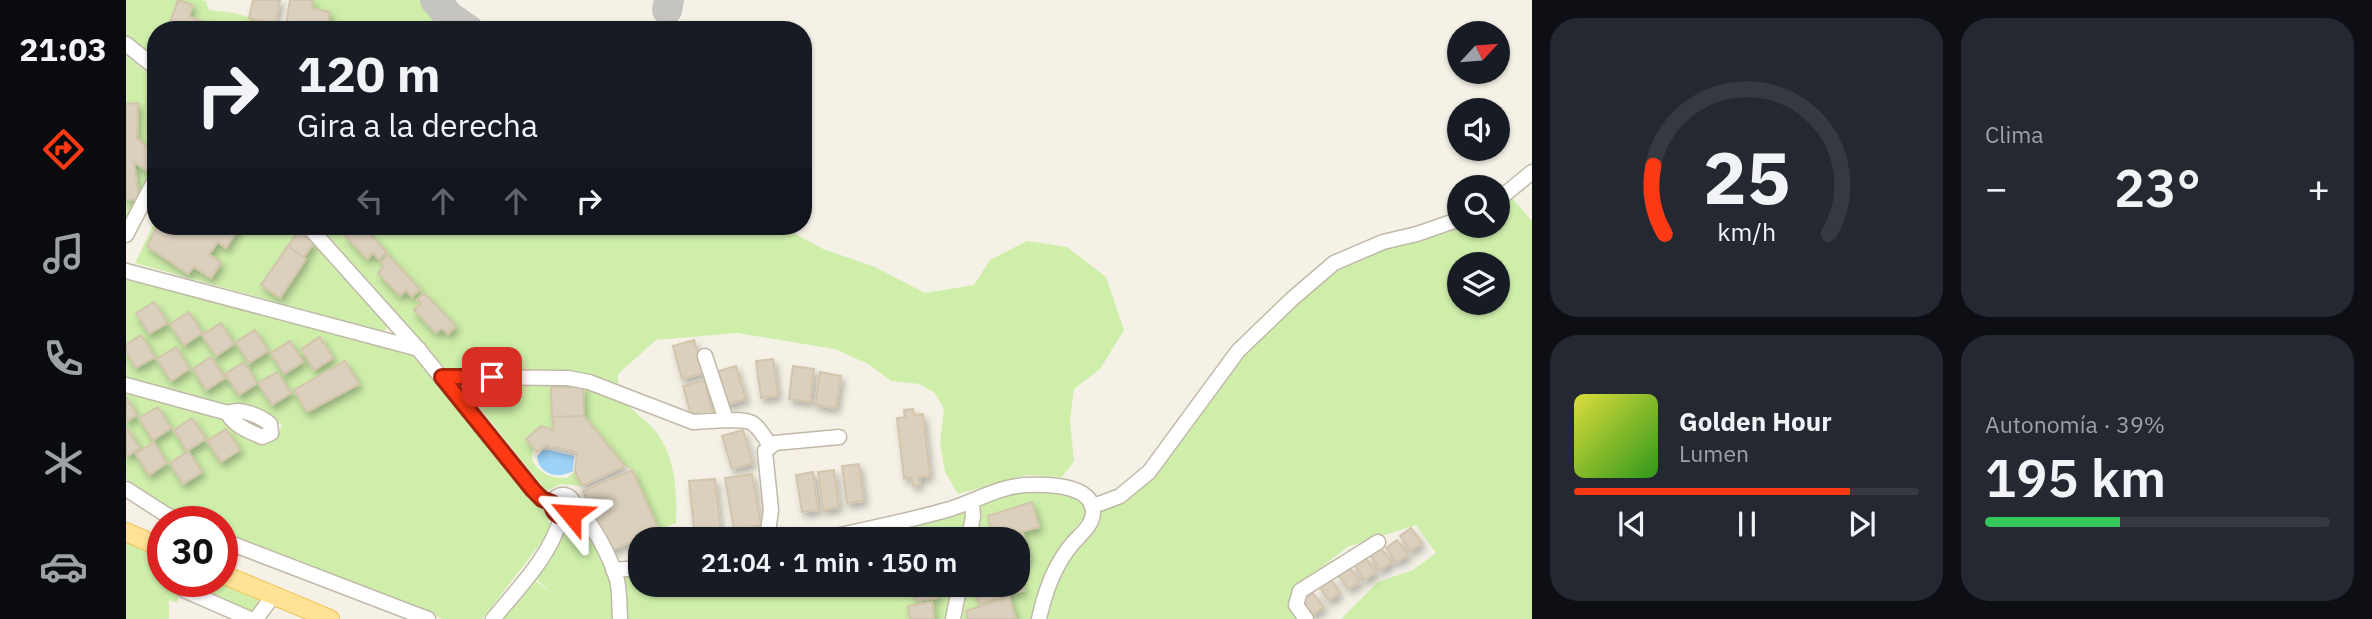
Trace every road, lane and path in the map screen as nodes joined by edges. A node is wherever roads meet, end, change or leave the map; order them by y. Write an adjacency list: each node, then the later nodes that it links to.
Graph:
1 (126, 44): 2 (street)
2 (147, 61)
3 (1532, 172): 4 (street)
4 (1510, 190)
5 (147, 195): 7 (street)
6 (1447, 224): 21 (street)
7 (126, 235)
8 (316, 235): 10 (street)
9 (126, 271): 10 (street)
10 (419, 350): 12 (street)
11 (705, 356): 15 (street)
12 (442, 377): 15 (street); 20 (street)
13 (126, 385): 14 (street)
14 (228, 412)
15 (726, 420): 17 (street)
16 (839, 437): 17 (street)
17 (770, 445): 25 (street)
18 (126, 489): 22 (street)
19 (972, 502): 21 (street); 26 (street); 27 (street)
20 (552, 503): 23 (street); 24 (street)
21 (1091, 504): 44 (street)
22 (153, 506)
23 (575, 507): 24 (street); 33 (street)
24 (561, 517): 41 (street)
25 (769, 527)
26 (874, 527)
27 (971, 527)
28 (126, 532): 29 (main road)
29 (147, 541)
30 (1378, 542): 45 (street)
31 (238, 546): 40 (street)
32 (628, 569): 33 (street)
33 (613, 570): 42 (street)
34 (238, 581): 35 (main road)
35 (269, 594): 38 (street); 39 (main road)
36 (201, 597): 38 (street)
37 (957, 597): 43 (street)
38 (253, 619)
39 (330, 619)
40 (428, 619)
41 (493, 619)
42 (620, 619)
43 (953, 619)
44 (1039, 619)
45 (1306, 619)

